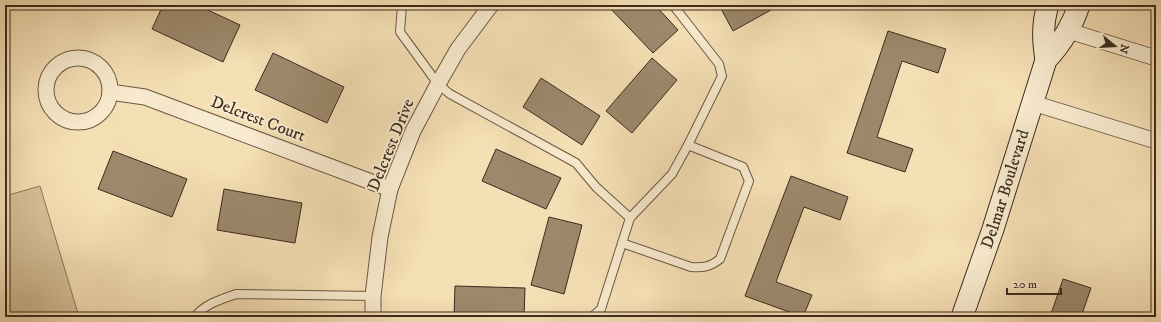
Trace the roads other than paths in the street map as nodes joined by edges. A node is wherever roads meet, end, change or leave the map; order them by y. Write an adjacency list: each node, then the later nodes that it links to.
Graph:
1 (402, 5): 9 (lane)
2 (491, 5): 9 (street, Delcrest Drive)
3 (673, 5): 13 (lane)
4 (1048, 5): 8 (main road, Delmar Boulevard)
5 (1079, 5): 6 (main road, Delmar Boulevard)
6 (1069, 31): 7 (street); 8 (main road, Delmar Boulevard)
7 (1156, 58)
8 (1046, 60): 11 (main road, Delmar Boulevard)
9 (438, 84): 14 (street, Delcrest Drive); 15 (lane)
10 (110, 92): 10 (street); 14 (street, Delcrest Court)
11 (1033, 103): 12 (street); 21 (main road, Delmar Boulevard)
12 (1156, 141)
13 (688, 145): 15 (lane); 16 (lane)
14 (390, 189): 17 (street, Delcrest Drive)
15 (630, 218): 16 (lane)
16 (622, 243): 20 (lane)
17 (372, 296): 18 (lane); 19 (street, Delcrest Drive)
18 (195, 317)
19 (373, 317)
20 (592, 317)
21 (962, 317)

